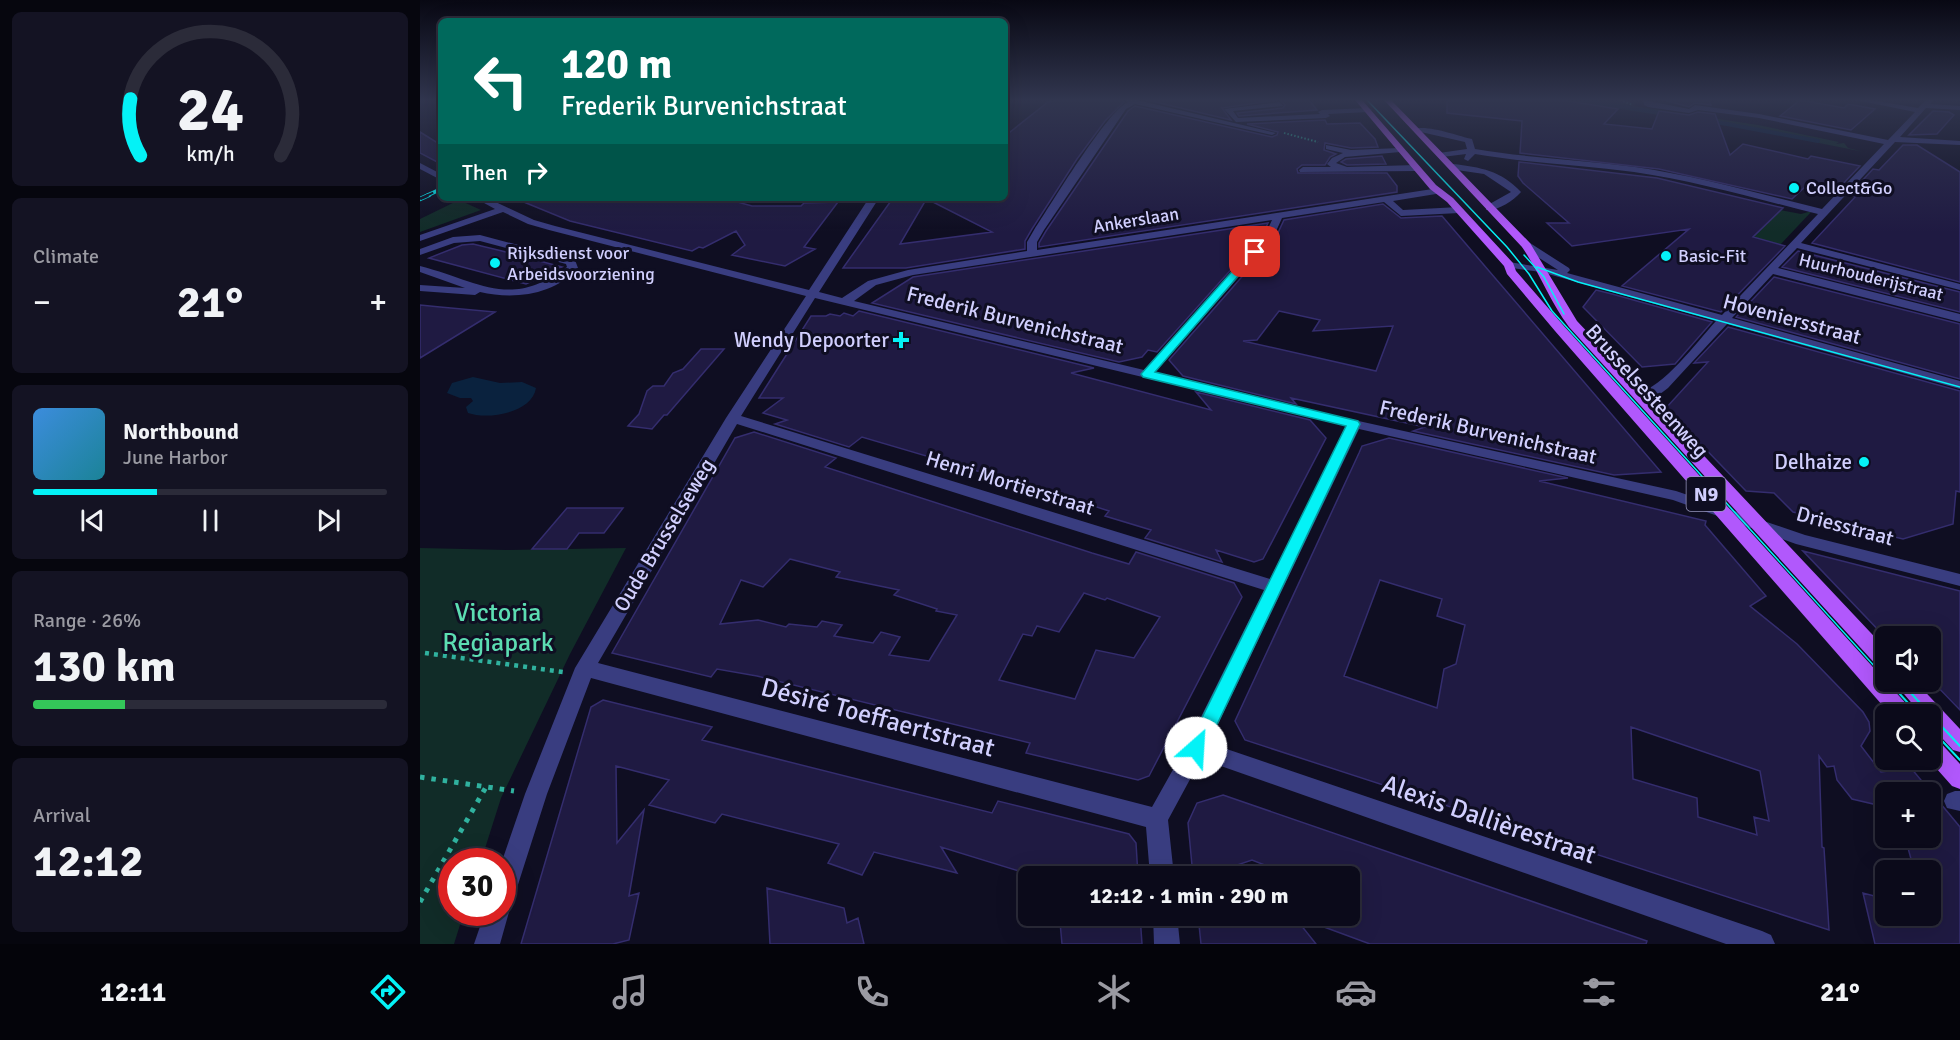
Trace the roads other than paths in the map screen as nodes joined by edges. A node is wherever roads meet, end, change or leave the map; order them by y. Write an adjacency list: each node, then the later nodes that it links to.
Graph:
1 (1096, 144): 36 (street)
2 (1395, 144): 7 (main road, Brusselsesteenweg / N9)
3 (1431, 144): 9 (main road, Brusselsesteenweg / N9)
4 (1469, 144): 10 (street)
5 (1889, 144): 30 (street)
6 (1329, 147): 8 (street)
7 (1400, 150): 8 (street); 15 (main road, Brusselsesteenweg / N9)
8 (1371, 151): 16 (street)
9 (1442, 155): 10 (street); 11 (main road, Brusselsesteenweg / N9)
10 (1470, 155): 11 (street); 12 (street); 26 (street)
11 (1451, 165): 25 (main road, Brusselsesteenweg / N9); 25 (street)
12 (1524, 165)
13 (420, 166): 18 (street)
14 (438, 168): 18 (street)
15 (1416, 168): 16 (street); 21 (main road, Brusselsesteenweg / N9)
16 (1379, 169): 17 (street)
17 (1303, 170)
18 (430, 172): 19 (street); 20 (street)
19 (420, 176)
20 (438, 176)
21 (1439, 191): 22 (street, Ankerslaan); 29 (main road, Brusselsesteenweg / N9)
22 (1384, 198): 29 (street); 31 (street, Ankerslaan)
23 (486, 201): 27 (street, Frederik Burvenichstraat)
24 (872, 201): 45 (street, Oude Brusselseweg)
25 (1489, 208): 34 (main road, Brusselsesteenweg / N9)
26 (1805, 208): 28 (street); 30 (street)
27 (503, 209): 32 (street); 45 (street, Frederik Burvenichstraat)
28 (1782, 209)
29 (1459, 210): 37 (main road, Brusselsesteenweg / N9)
30 (1826, 213): 33 (street)
31 (1279, 215): 36 (street, Ankerslaan); 49 (street)
32 (420, 238)
33 (1795, 245): 40 (street); 41 (street)
34 (1526, 246): 39 (main road, Brusselsesteenweg / N9); 43 (street, Hoveniersstraat)
35 (420, 252): 44 (street)
36 (1032, 253): 46 (street, Ankerslaan)
37 (1509, 265): 39 (street, Hoveniersstraat); 54 (main road, Brusselsesteenweg / N9)
38 (420, 269): 44 (street)
39 (1542, 269): 43 (street, Hoveniersstraat); 51 (main road, Brusselsesteenweg / N9)
40 (1772, 270): 47 (street, Huurhouderijstraat); 48 (street)
41 (1960, 287)
42 (420, 288): 44 (street)
43 (1614, 290): 48 (street, Hoveniersstraat)
44 (501, 294)
45 (812, 294): 46 (street, Frederik Burvenichstraat); 52 (street, Oude Brusselseweg)
46 (844, 302): 49 (street, Frederik Burvenichstraat)
47 (1960, 318)
48 (1725, 320): 50 (street, Hoveniersstraat); 51 (street)
49 (1147, 374): 53 (street, Frederik Burvenichstraat)
50 (1960, 385)
51 (1641, 397): 55 (main road, Brusselsesteenweg / N9)
52 (733, 418): 57 (street, Henri Mortierstraat); 59 (street, Oude Brusselseweg)
53 (1354, 424): 54 (street, Frederik Burvenichstraat); 57 (street)
54 (1719, 511): 55 (street, Driesstraat); 61 (main road, Brusselsesteenweg / N9)
55 (1757, 523): 56 (street, Driesstraat); 58 (main road, Brusselsesteenweg / N9)
56 (1960, 580)
57 (1274, 587): 63 (street)
58 (1875, 650)
59 (585, 672): 66 (street, Désiré Toeffaertstraat); 67 (street, Oude Brusselseweg)
60 (1913, 692): 62 (main road)
61 (1893, 704)
62 (1960, 743)
63 (1196, 748): 66 (street); 73 (street, Alexis Dallièrestraat)
64 (1941, 758): 65 (main road)
65 (1960, 779)
66 (1157, 819): 68 (street)
67 (516, 855)
68 (1161, 866)
69 (493, 926): 71 (street)
70 (1166, 926): 72 (street)
71 (487, 944)
72 (1167, 944)
73 (1762, 944)

